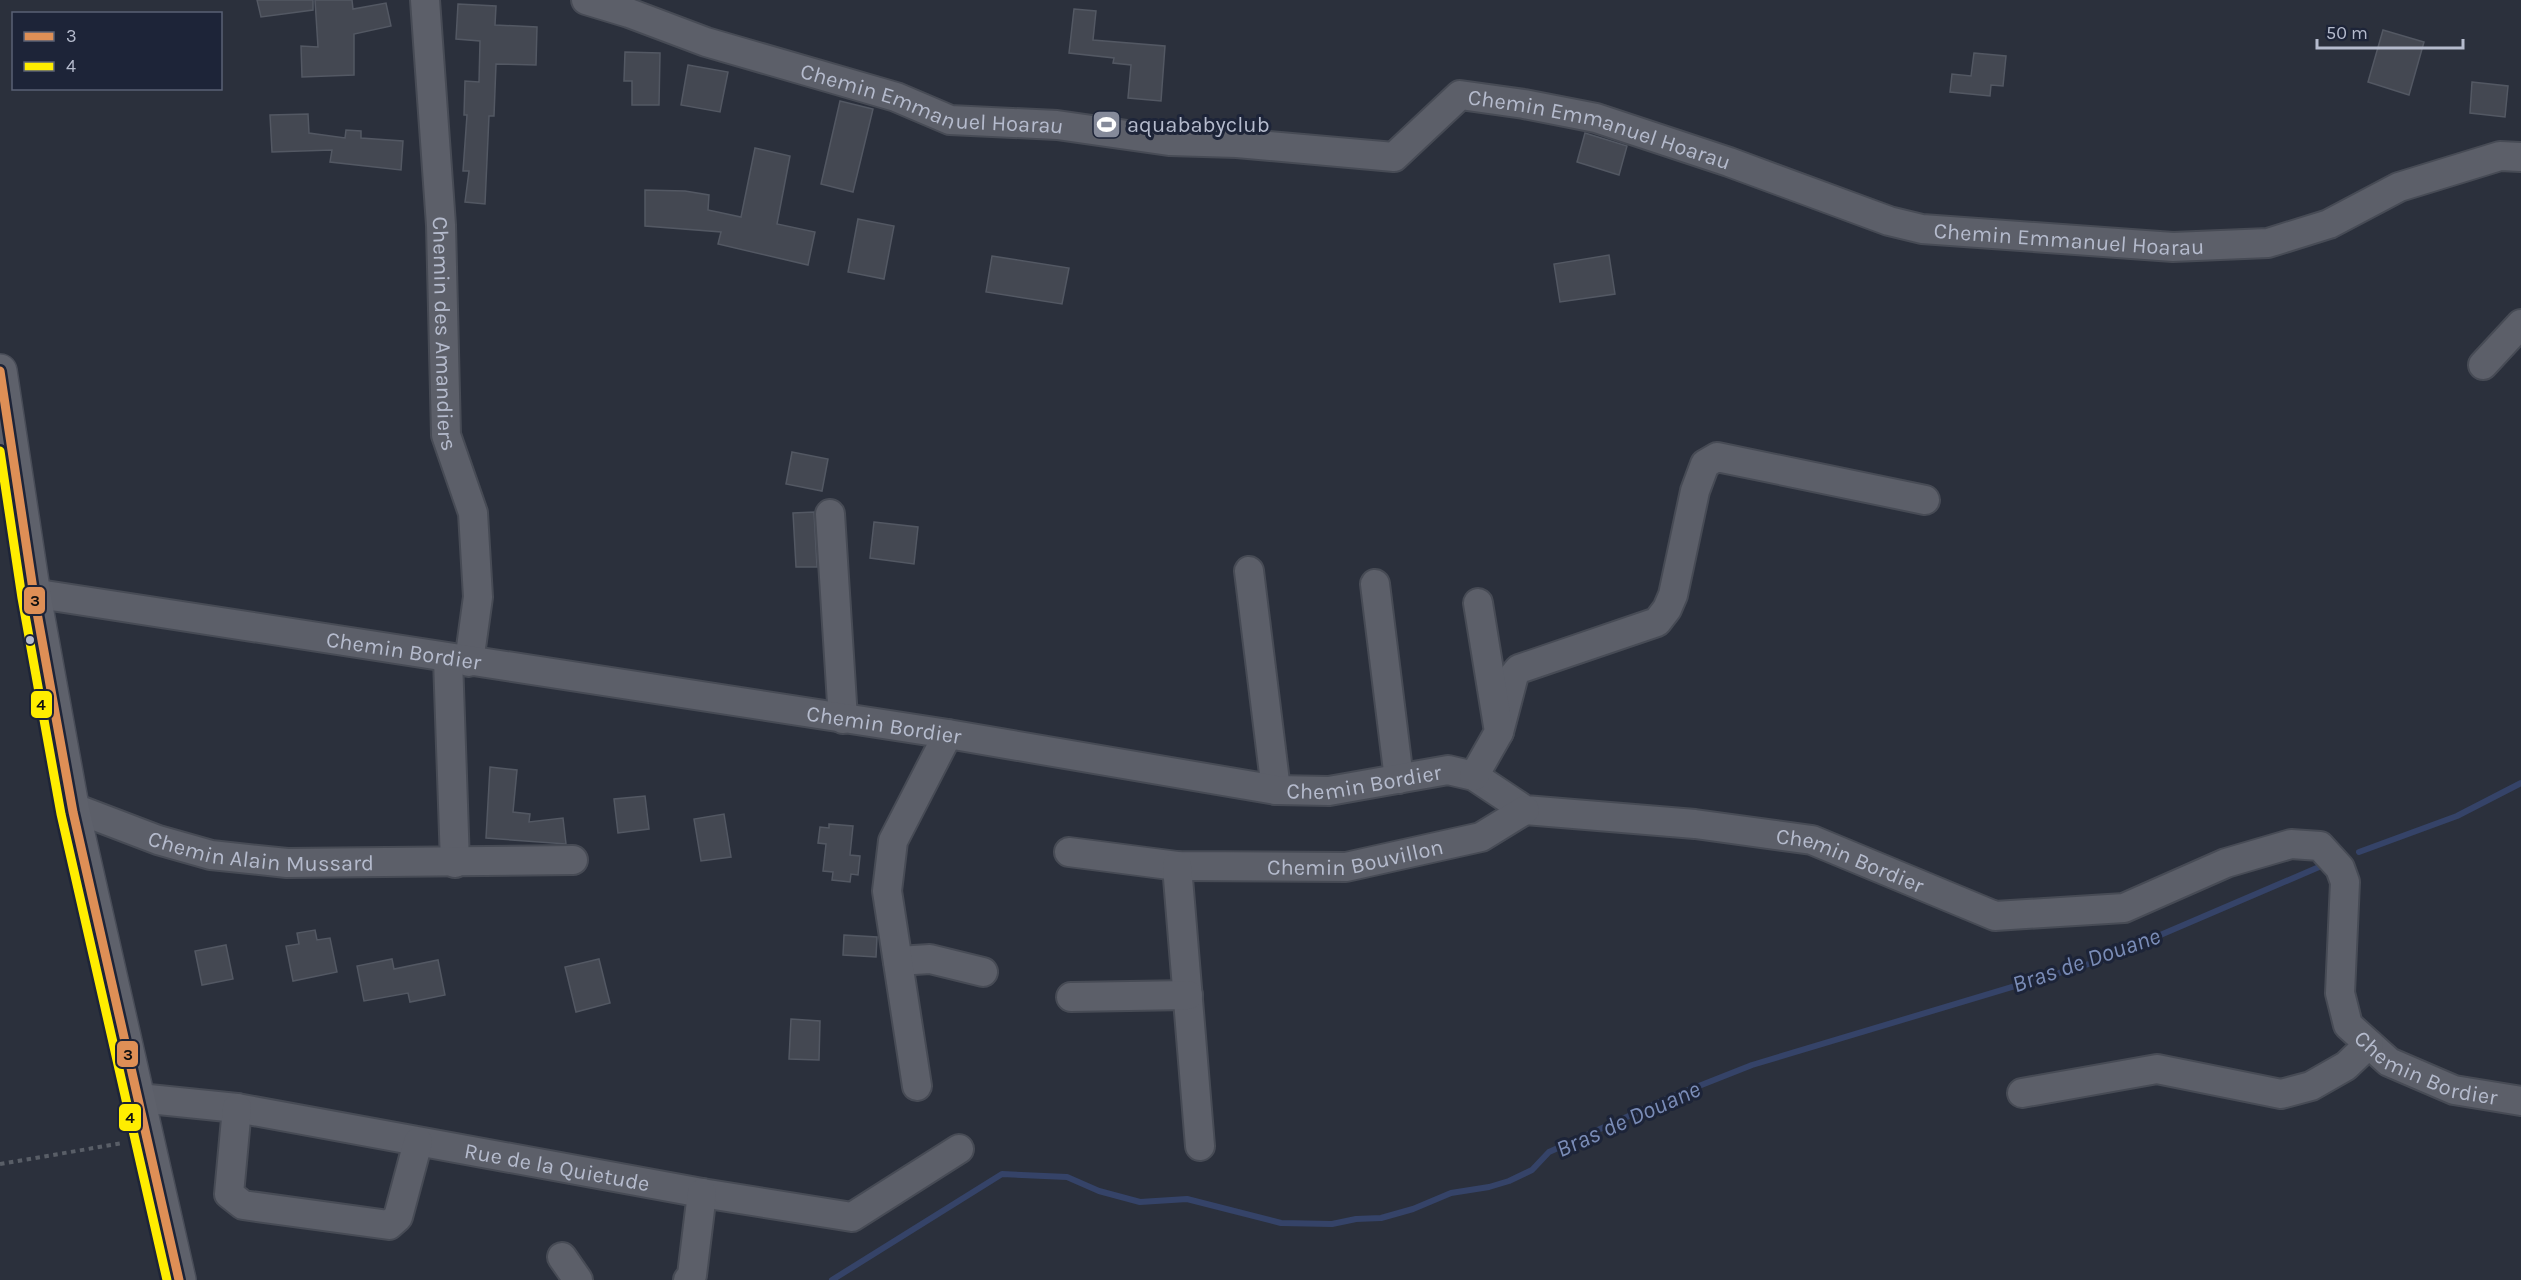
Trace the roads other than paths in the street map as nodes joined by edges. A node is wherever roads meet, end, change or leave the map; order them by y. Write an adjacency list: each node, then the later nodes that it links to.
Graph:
1 (425, 0): 13 (street, Chemin des Amandiers)
2 (586, 0): 3 (street, Chemin Emmanuel Hoarau)
3 (2521, 157)
4 (2521, 324): 5 (street)
5 (2483, 365)
6 (0, 371): 11 (main road)
7 (1925, 500): 15 (street)
8 (830, 514): 14 (street)
9 (1248, 571): 19 (street)
10 (1375, 584): 18 (street)
11 (34, 596): 13 (street, Chemin Bordier); 21 (main road)
12 (1478, 603): 15 (street)
13 (458, 661): 14 (street, Chemin Bordier); 24 (street)
14 (843, 719): 16 (street, Chemin Bordier)
15 (1499, 732): 17 (street)
16 (948, 734): 19 (street, Chemin Bordier); 26 (street)
17 (1474, 776): 18 (street, Chemin Bordier); 20 (street, Chemin Bordier)
18 (1399, 779): 19 (street, Chemin Bordier)
19 (1276, 790)
20 (1525, 810): 25 (street, Chemin Bouvillon); 30 (street, Chemin Bordier)
21 (73, 812): 24 (street, Chemin Alain Mussard); 33 (main road)
22 (1069, 852): 25 (street, Chemin Bouvillon)
23 (573, 860): 24 (street, Chemin Alain Mussard)
24 (455, 863)
25 (1177, 866): 28 (street)
26 (898, 961): 27 (street); 31 (street)
27 (983, 972)
28 (1188, 995): 29 (street); 37 (street)
29 (1071, 997)
30 (2369, 1044): 32 (street); 34 (street, Chemin Bordier)
31 (917, 1086)
32 (2022, 1093)
33 (139, 1098): 35 (street, Rue de la Quietude); 41 (main road)
34 (2521, 1101)
35 (237, 1108): 36 (street, Rue de la Quietude); 36 (street)
36 (418, 1142): 39 (street, Rue de la Quietude)
37 (1200, 1146)
38 (959, 1149): 39 (street, Rue de la Quietude)
39 (702, 1193): 43 (street)
40 (562, 1257): 42 (street)
41 (179, 1280)
42 (578, 1280)
43 (688, 1280)

